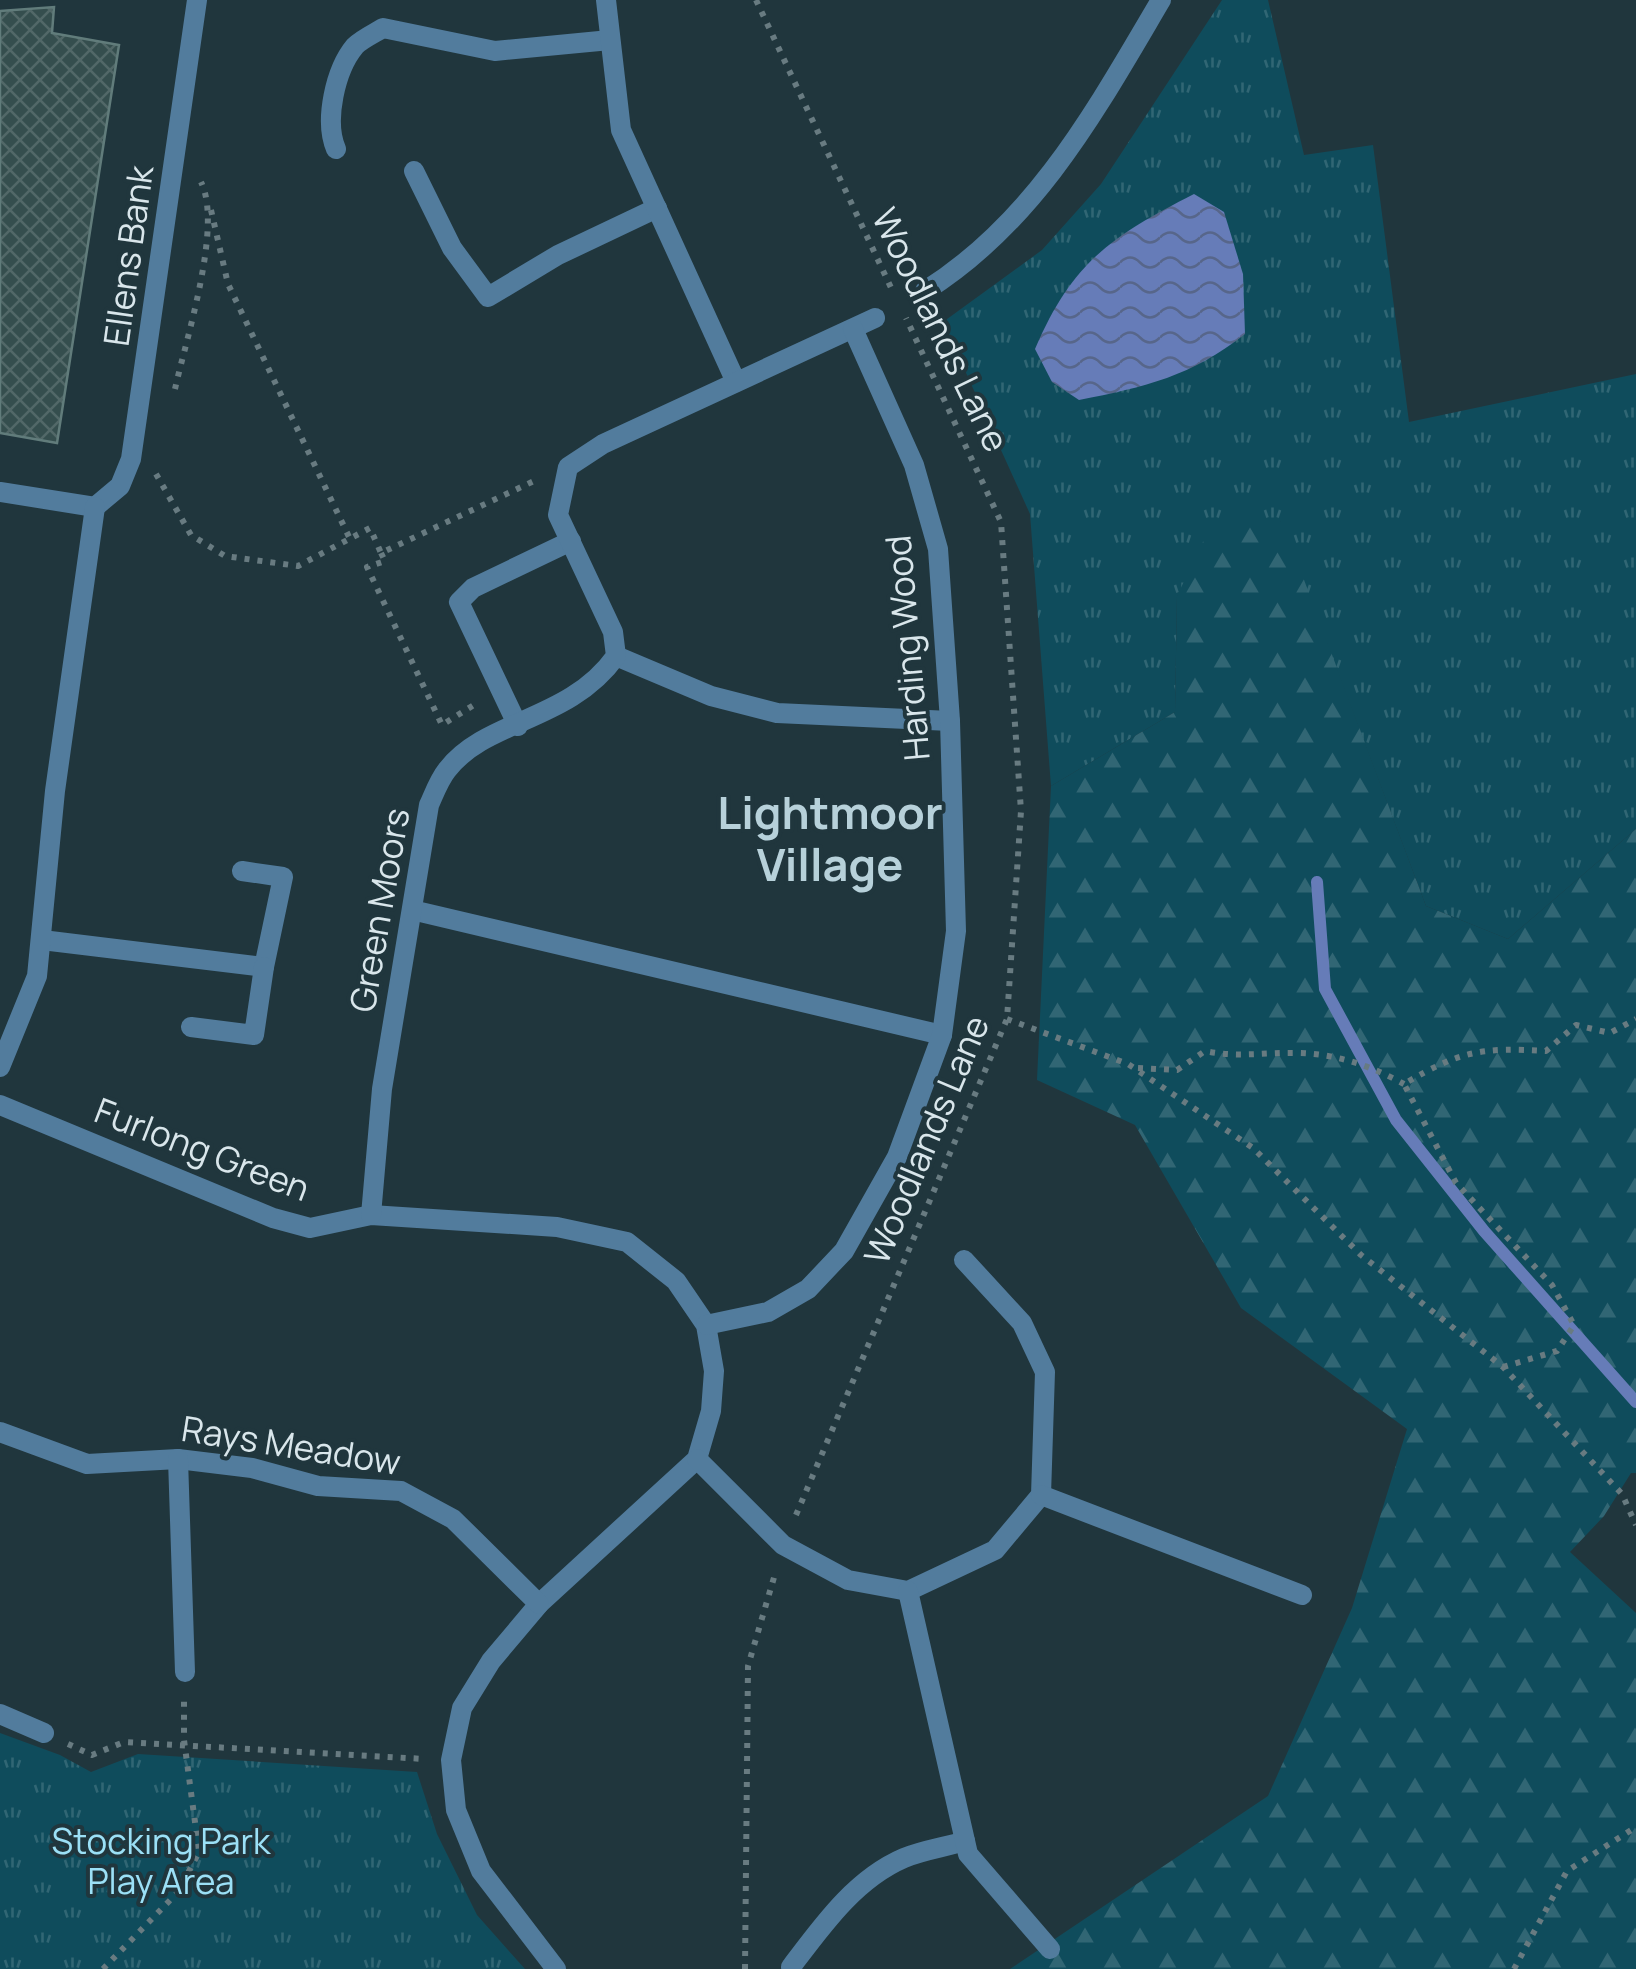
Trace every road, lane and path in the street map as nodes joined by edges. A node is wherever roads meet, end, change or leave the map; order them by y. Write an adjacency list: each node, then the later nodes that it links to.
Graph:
1 (198, 0): 6 (street, Ellens Bank)
2 (606, 0): 5 (street)
3 (756, 0): 29 (path, Woodlands Lane)
4 (1161, 0): 11 (street)
5 (610, 40): 7 (street); 10 (street)
6 (178, 136): 9 (path); 19 (street, Ellens Bank)
7 (336, 148)
8 (414, 171): 10 (street)
9 (209, 202): 15 (path); 20 (path)
10 (656, 208): 14 (street)
11 (925, 291)
12 (875, 318): 13 (street)
13 (852, 329): 14 (street); 23 (street, Harding Wood)
14 (736, 382): 16 (street)
15 (174, 396)
16 (568, 467): 20 (path); 21 (street)
17 (156, 472): 20 (path)
18 (0, 492): 19 (street)
19 (95, 507): 27 (street)
20 (350, 538)
21 (570, 541): 22 (street); 24 (street)
22 (616, 656): 23 (street); 24 (street, Green Moors)
23 (950, 721): 32 (street, Harding Wood)
24 (518, 726): 26 (street, Green Moors)
25 (242, 872): 28 (street)
26 (412, 910): 32 (street); 37 (street, Green Moors)
27 (42, 940): 28 (street); 33 (street)
28 (264, 967): 31 (street)
29 (1008, 1019): 34 (path); 46 (path, Woodlands Lane)
30 (1636, 1019): 35 (path)
31 (191, 1027)
32 (942, 1035): 39 (street, Harding Wood)
33 (0, 1067)
34 (1134, 1068): 35 (path); 40 (path)
35 (1404, 1084): 40 (path)
36 (0, 1105): 37 (street, Furlong Green)
37 (371, 1215): 39 (street, Furlong Green)
38 (964, 1260): 44 (street)
39 (706, 1325): 43 (street)
40 (1503, 1367): 45 (path)
41 (0, 1432): 42 (street, Rays Meadow)
42 (178, 1459): 49 (street, Rays Meadow); 50 (street)
43 (698, 1459): 46 (street); 49 (street)
44 (1041, 1495): 47 (street); 48 (street)
45 (1636, 1525)
46 (783, 1545): 47 (street); 61 (path, Woodlands Lane)
47 (908, 1591): 56 (street)
48 (1302, 1596)
49 (539, 1604): 54 (street)
50 (185, 1672): 53 (path)
51 (0, 1714): 52 (street)
52 (44, 1733): 53 (path)
53 (185, 1748): 54 (path); 59 (path)
54 (450, 1760): 60 (street)
55 (1636, 1827): 62 (path)
56 (966, 1842): 57 (street); 58 (street)
57 (1050, 1949)
58 (791, 1967)
59 (103, 1969)
60 (556, 1969)
61 (745, 1969)
62 (1514, 1969)

